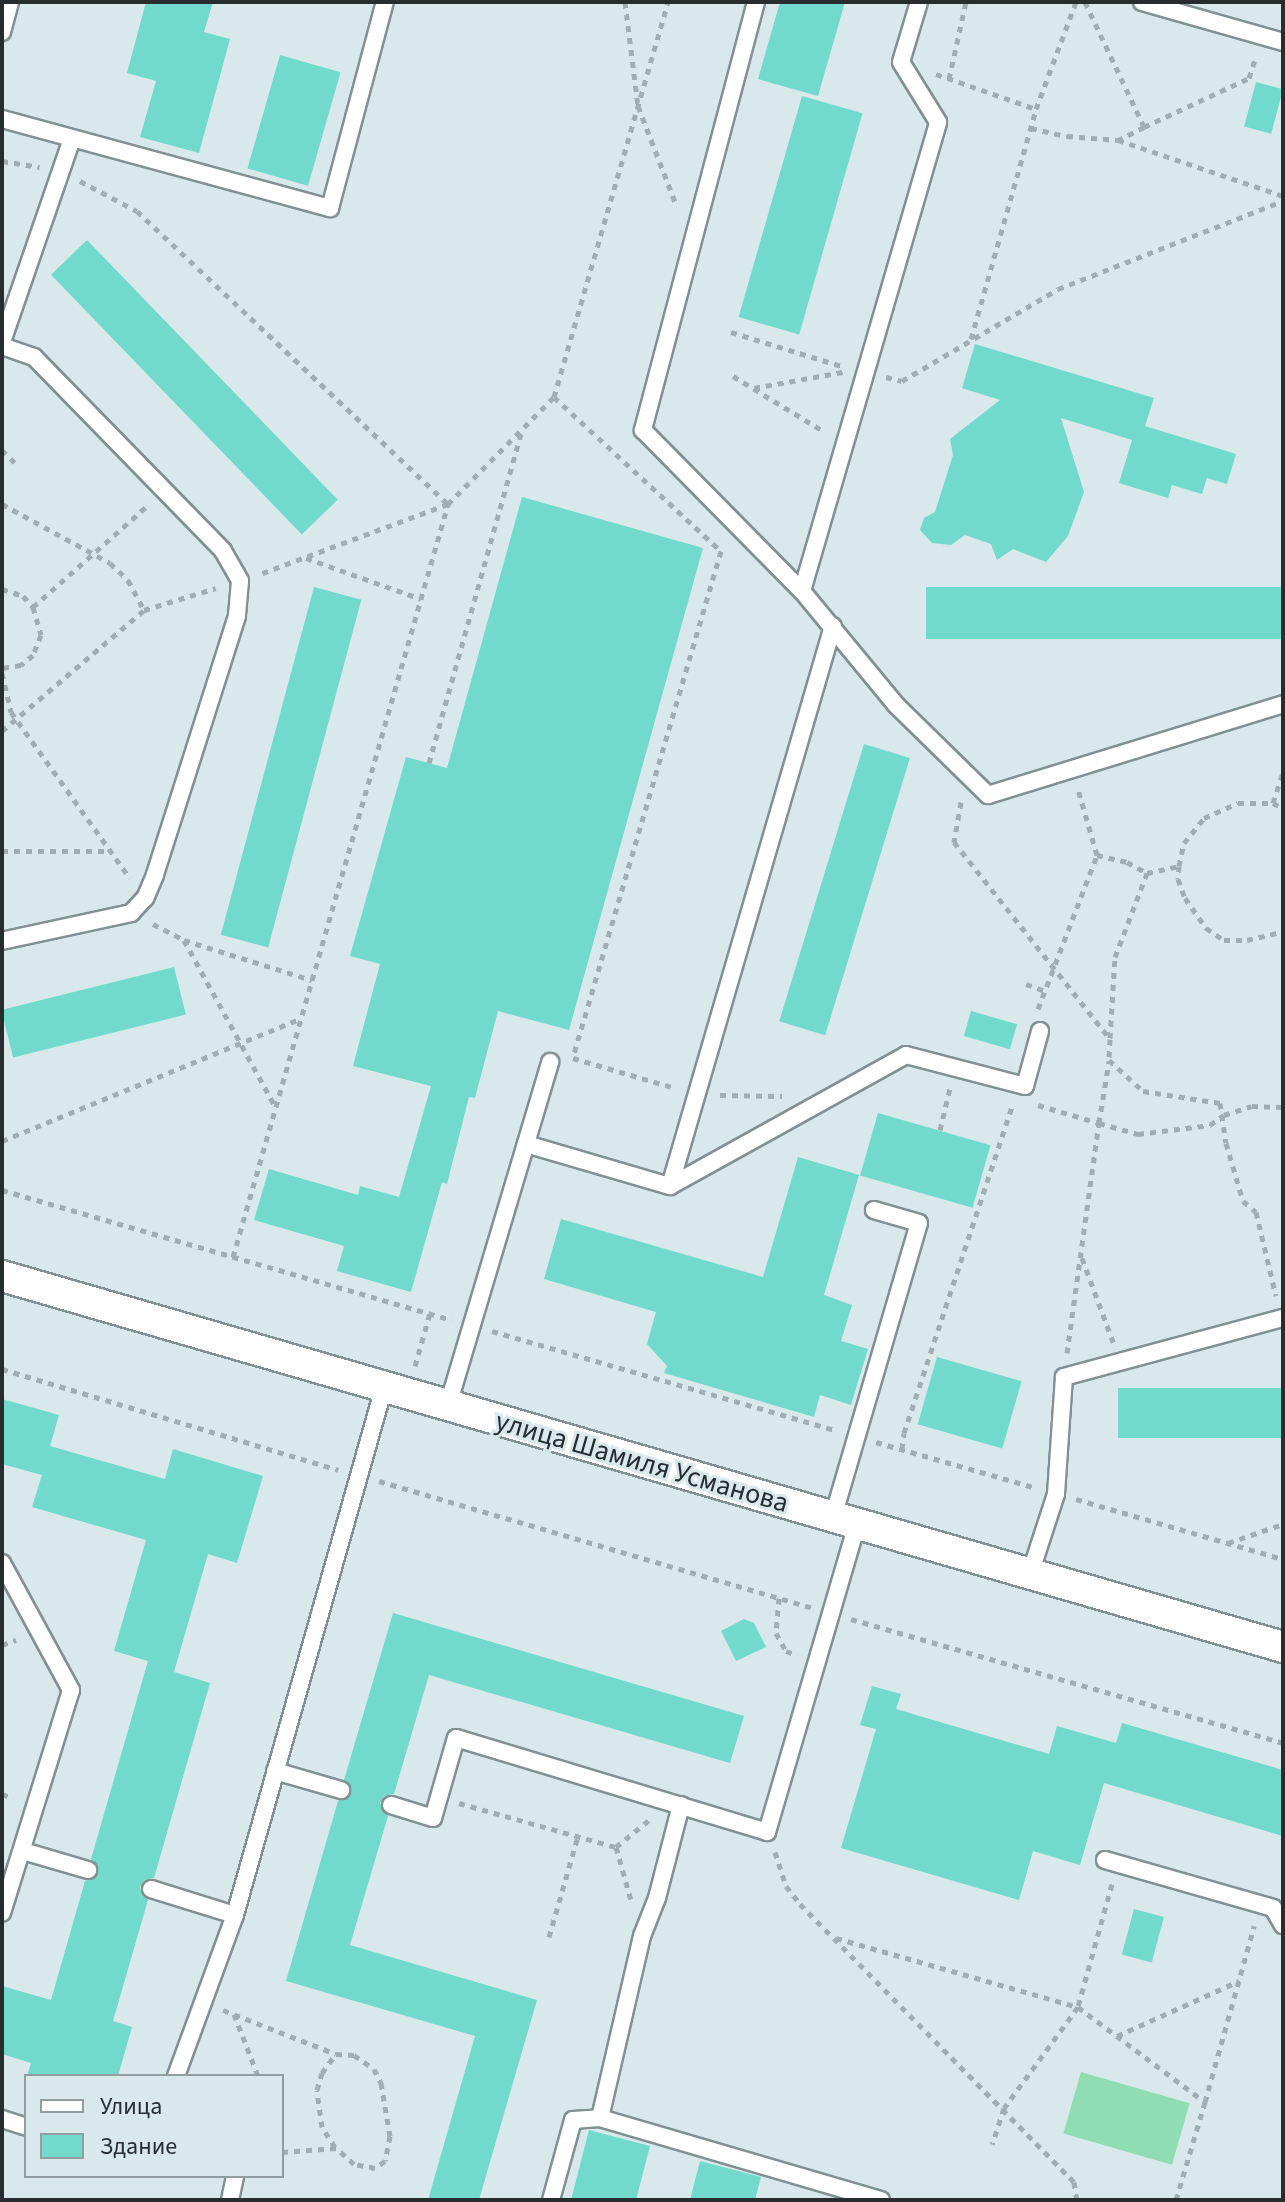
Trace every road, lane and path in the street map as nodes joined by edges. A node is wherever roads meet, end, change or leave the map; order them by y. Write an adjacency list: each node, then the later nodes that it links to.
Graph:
1 (10, 2): 11 (lane)
2 (385, 2): 21 (lane)
3 (625, 2): 16 (path)
4 (668, 2): 16 (path)
5 (756, 2): 26 (lane)
6 (919, 2): 14 (lane)
7 (966, 2): 15 (path)
8 (1076, 2): 17 (path)
9 (1085, 2): 19 (path)
10 (1142, 2): 12 (lane)
11 (2, 32)
12 (1263, 37): 13 (lane); 19 (path)
13 (1283, 42)
14 (901, 62): 15 (path); 30 (lane)
15 (949, 79): 17 (path)
16 (638, 106): 26 (path); 33 (path)
17 (1036, 109): 20 (path)
18 (2, 119): 21 (lane)
19 (1144, 127): 22 (path)
20 (1031, 128): 22 (path); 28 (path)
21 (72, 139): 24 (lane)
22 (1118, 140): 25 (path)
23 (2, 161): 24 (path)
24 (61, 171): 29 (lane); 40 (path)
25 (1283, 198): 28 (path)
26 (694, 248): 45 (lane)
27 (731, 332): 32 (path)
28 (971, 340): 30 (path)
29 (2, 344): 38 (lane)
30 (867, 373): 35 (lane)
31 (733, 376): 32 (path)
32 (753, 388): 35 (path)
33 (554, 397): 34 (path); 83 (path)
34 (523, 428): 40 (path); 56 (path)
35 (845, 444): 45 (lane)
36 (2, 450): 37 (path)
37 (17, 465)
38 (164, 491): 41 (path); 43 (lane)
39 (2, 504): 41 (path)
40 (448, 504): 42 (path); 46 (path)
41 (93, 554): 47 (path); 48 (path)
42 (305, 558): 43 (path); 46 (path)
43 (240, 581): 48 (path); 67 (lane)
44 (2, 589): 47 (path)
45 (802, 591): 49 (lane)
46 (421, 599): 73 (path)
47 (33, 607): 50 (path)
48 (144, 610): 54 (path)
49 (833, 626): 59 (lane); 92 (lane)
50 (2, 670): 52 (path)
51 (1283, 704): 57 (lane)
52 (11, 712): 53 (path); 54 (path)
53 (2, 716)
54 (19, 719): 55 (path); 63 (path)
55 (2, 731)
56 (429, 763)
57 (1072, 769): 59 (lane); 64 (path)
58 (1283, 773): 60 (path)
59 (966, 774): 72 (path)
60 (1273, 803): 61 (path); 65 (path)
61 (1283, 808)
62 (2, 851): 63 (path)
63 (110, 851): 67 (path)
64 (1097, 855): 66 (path); 72 (path)
65 (1179, 866): 66 (path); 69 (path)
66 (1147, 873): 78 (path)
67 (145, 898): 68 (lane)
68 (131, 913): 70 (path); 71 (lane)
69 (1283, 932)
70 (184, 940): 73 (path); 79 (path)
71 (2, 941)
72 (1053, 970): 75 (path); 78 (path)
73 (312, 980): 76 (path)
74 (1026, 984): 75 (path)
75 (1045, 991): 77 (path)
76 (301, 1019): 79 (path); 85 (path)
77 (1040, 1031): 84 (lane)
78 (1110, 1039): 80 (path)
79 (241, 1043): 85 (path); 90 (path)
80 (1109, 1060): 87 (path); 88 (path)
81 (550, 1062): 91 (lane)
82 (956, 1068): 84 (lane); 89 (path); 92 (lane)
83 (568, 1073)
84 (1017, 1091): 88 (path); 106 (path)
85 (275, 1107): 96 (path)
86 (1283, 1107): 87 (path)
87 (1224, 1115): 88 (path); 98 (path)
88 (1099, 1123): 95 (path)
89 (940, 1130)
90 (2, 1141)
91 (526, 1144): 92 (lane); 99 (lane)
92 (670, 1186)
93 (2, 1190): 96 (path)
94 (874, 1210): 105 (lane)
95 (1081, 1254): 100 (path); 102 (path)
96 (233, 1257): 99 (path)
97 (2, 1276): 103 (street, улица Шамиля Усманова)
98 (1282, 1318): 100 (lane)
99 (472, 1325): 104 (lane); 105 (path)
100 (1120, 1362): 102 (lane)
101 (2, 1369): 107 (path)
102 (1064, 1377): 108 (lane)
103 (384, 1387): 104 (street, улица Шамиля Усманова); 107 (lane)
104 (448, 1405): 109 (street, улица Шамиля Усманова)
105 (856, 1436): 106 (path); 109 (lane)
106 (902, 1449): 108 (path)
107 (359, 1476): 115 (path); 120 (lane)
108 (1056, 1494): 111 (path); 114 (lane)
109 (845, 1520): 114 (street, улица Шамиля Усманова); 116 (lane)
110 (1283, 1524): 111 (path)
111 (1227, 1543): 112 (path)
112 (1283, 1559)
113 (2, 1563): 128 (lane)
114 (1030, 1574): 117 (street, улица Шамиля Усманова)
115 (779, 1598): 116 (path); 118 (path)
116 (829, 1613): 118 (lane); 119 (path)
117 (1283, 1647)
118 (815, 1662): 125 (lane)
119 (1283, 1743)
120 (275, 1771): 121 (lane); 134 (lane)
121 (341, 1790)
122 (439, 1797): 123 (lane); 124 (lane); 126 (path)
123 (676, 1804): 125 (lane); 127 (path); 136 (lane)
124 (391, 1805)
125 (767, 1832): 138 (path)
126 (578, 1836): 127 (path); 137 (path)
127 (616, 1847): 136 (path)
128 (23, 1851): 130 (lane); 133 (lane)
129 (1112, 1862): 132 (lane); 141 (path)
130 (88, 1870)
131 (151, 1889): 134 (lane)
132 (1258, 1904): 135 (lane); 139 (path)
133 (2, 1913)
134 (235, 1915): 140 (lane)
135 (1283, 1925)
136 (642, 1936): 149 (lane)
137 (549, 1937)
138 (834, 1938): 141 (path); 148 (path)
139 (1240, 1980): 143 (path); 147 (path)
140 (203, 2004): 142 (path); 145 (lane)
141 (1078, 2007): 143 (path); 148 (path)
142 (234, 2014): 144 (path); 146 (path)
143 (1116, 2036): 147 (path)
144 (336, 2054): 153 (path); 153 (path)
145 (177, 2074)
146 (257, 2074)
147 (1205, 2102): 160 (path)
148 (1004, 2108): 152 (path); 159 (path)
149 (600, 2118): 157 (lane); 158 (lane)
150 (2, 2119): 151 (lane)
151 (24, 2126)
152 (992, 2144)
153 (336, 2148): 154 (path)
154 (284, 2152)
155 (235, 2178): 156 (lane)
156 (230, 2200)
157 (551, 2200)
158 (881, 2200)
159 (1077, 2200)
160 (1176, 2200)

